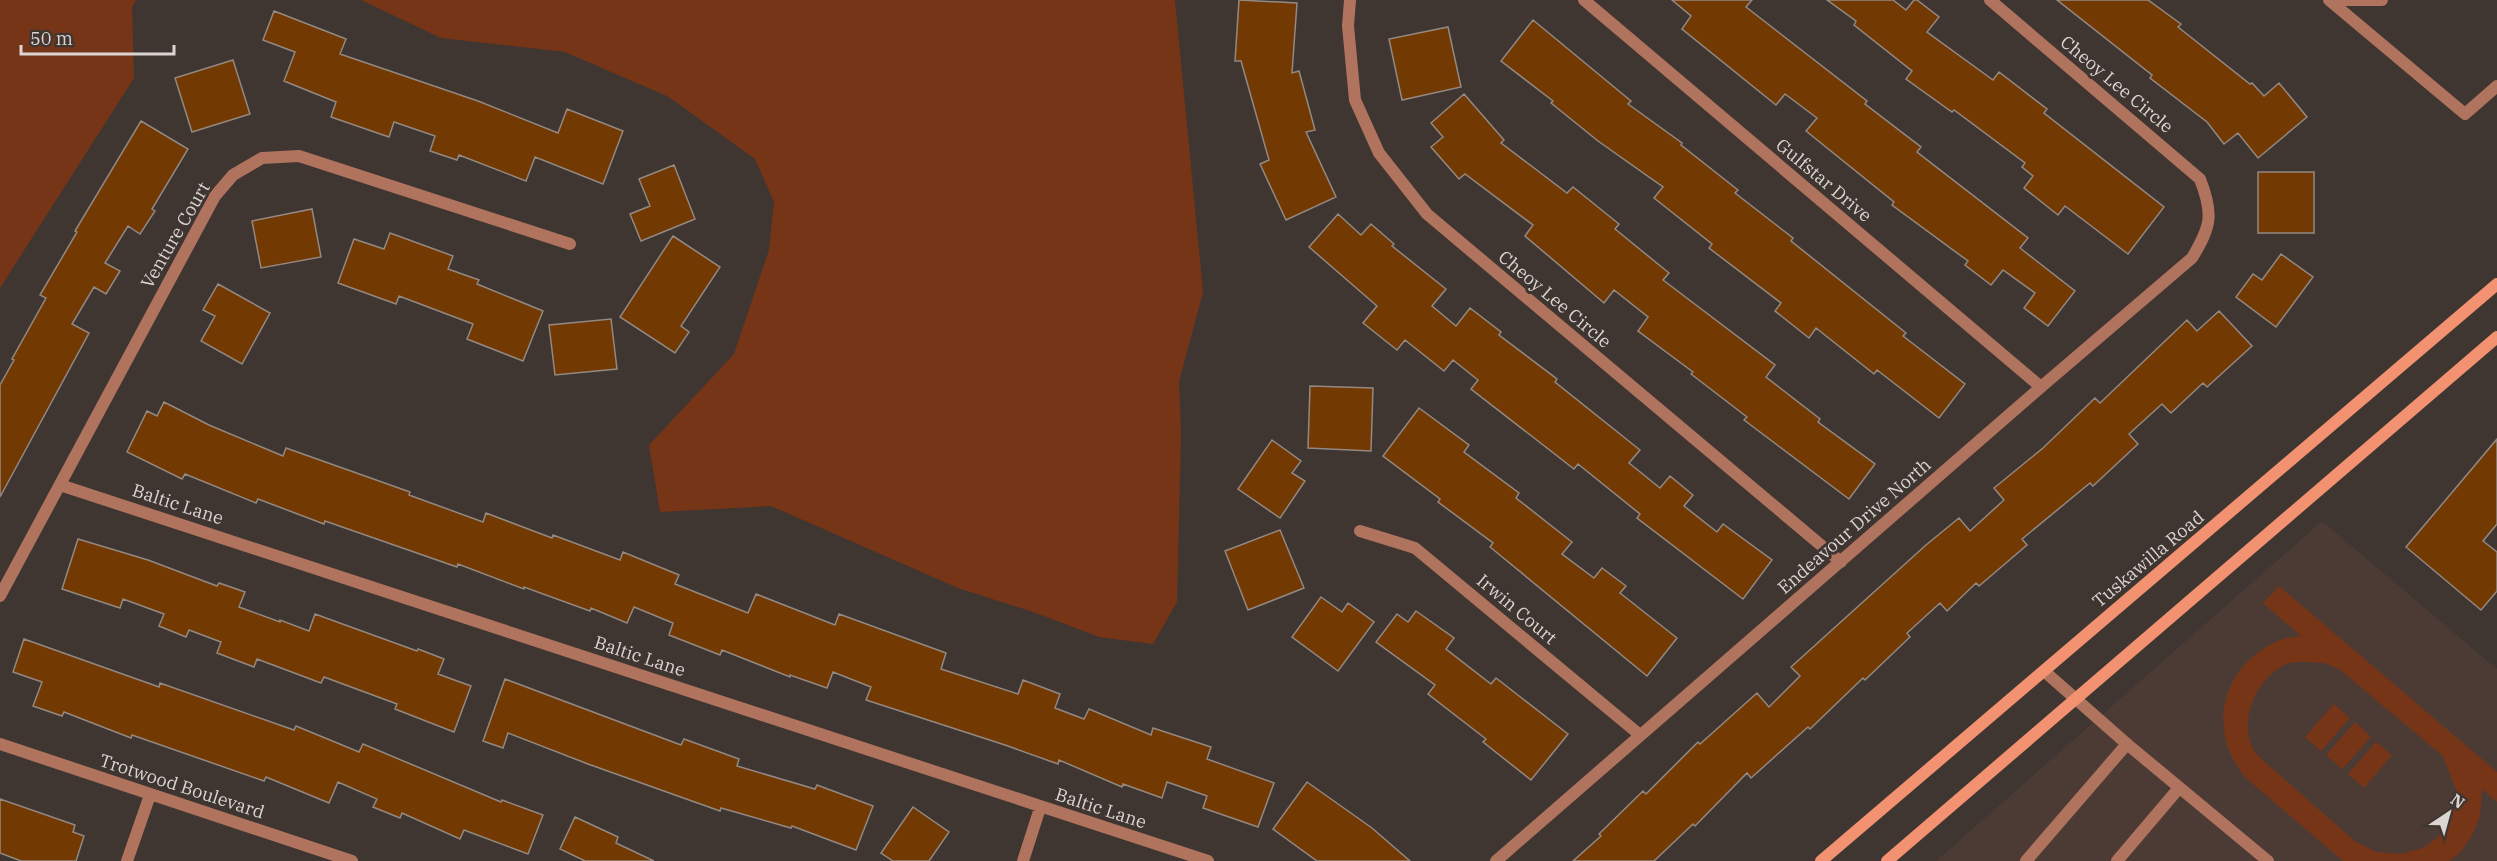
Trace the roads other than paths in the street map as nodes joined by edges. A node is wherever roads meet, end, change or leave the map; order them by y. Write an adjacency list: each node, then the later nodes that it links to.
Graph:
1 (1350, 0): 15 (street, Cheoy Lee Circle)
2 (1584, 0): 12 (street, Gulfstar Drive)
3 (1990, 0): 8 (street, Cheoy Lee Circle)
4 (2329, 0): 7 (street)
5 (2345, 0): 6 (street)
6 (2382, 0)
7 (2497, 86)
8 (2210, 204): 12 (street, Endeavour Drive North)
9 (570, 244): 13 (street, Venture Court)
10 (2497, 284): 17 (main road, Tuskawilla Road)
11 (2497, 337): 18 (main road)
12 (2041, 387): 15 (street, Endeavour Drive North)
13 (60, 485): 16 (street, Venture Court); 24 (street, Baltic Lane)
14 (1360, 531): 19 (street, Irwin Court)
15 (1841, 562): 19 (street, Endeavour Drive North)
16 (0, 596)
17 (2044, 671): 18 (street); 30 (main road, Tuskawilla Road)
18 (2077, 700): 21 (street); 31 (main road)
19 (1640, 735): 29 (street, Endeavour Drive North)
20 (0, 744): 23 (street, Trotwood Boulevard)
21 (2127, 744): 22 (street); 32 (street)
22 (2180, 788): 33 (street); 34 (street)
23 (150, 795): 25 (street); 26 (street, Trotwood Boulevard)
24 (1040, 808): 27 (street); 28 (street, Baltic Lane)
25 (127, 861)
26 (352, 861)
27 (1023, 861)
28 (1208, 861)
29 (1496, 861)
30 (1821, 861)
31 (1887, 861)
32 (2026, 861)
33 (2117, 861)
34 (2268, 861)

